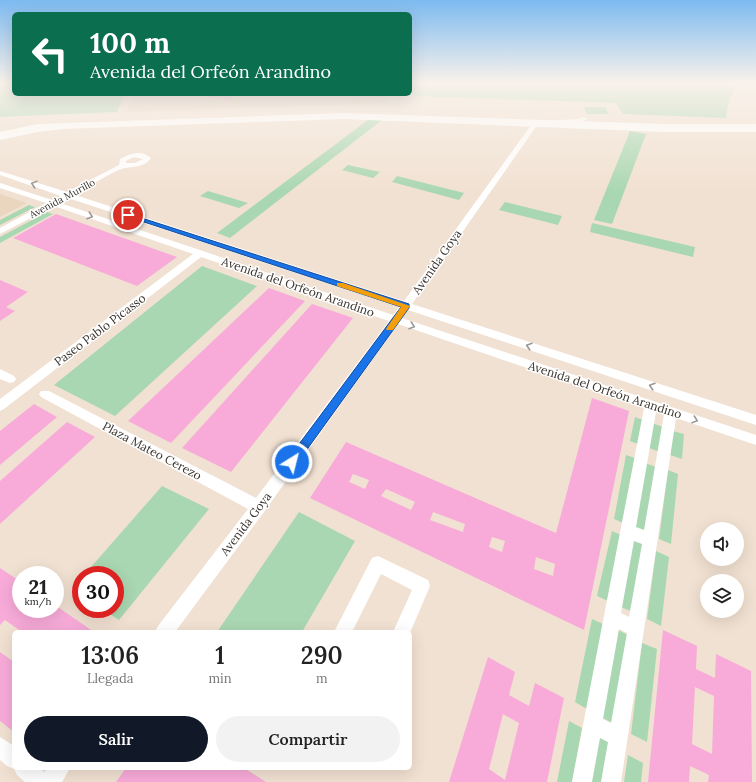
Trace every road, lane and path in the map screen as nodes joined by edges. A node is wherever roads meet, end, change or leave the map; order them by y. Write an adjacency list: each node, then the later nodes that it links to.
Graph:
1 (77, 119): 6 (highway)
2 (246, 119): 9 (highway)
3 (455, 119): 7 (highway)
4 (583, 119): 7 (street)
5 (595, 119): 8 (highway)
6 (7, 122)
7 (536, 122): 8 (highway); 17 (street, Avenida Goya)
8 (756, 127)
9 (0, 136)
10 (125, 166): 13 (street, Avenida Murillo)
11 (0, 174): 13 (street, Avenida del Orfeón Arandino, one-way to 11)
12 (0, 185): 14 (street, Avenida del Orfeón Arandino)
13 (68, 195): 14 (street, Avenida Murillo); 17 (street, Avenida del Orfeón Arandino)
14 (53, 203): 15 (street, Avenida Murillo); 16 (street, Avenida del Orfeón Arandino, one-way to 16)
15 (0, 231)
16 (200, 253): 18 (street, Avenida del Orfeón Arandino); 21 (street, Paseo Pablo Picasso)
17 (406, 306): 18 (street, Avenida Goya); 23 (street, Avenida del Orfeón Arandino, one-way to 17)
18 (396, 320): 20 (street, Avenida del Orfeón Arandino, one-way to 20); 27 (street, Avenida Goya)
19 (45, 394): 27 (street, Plaza Mateo Cerezo)
20 (651, 405): 22 (street, Avenida del Orfeón Arandino); 25 (street)
21 (0, 406)
22 (671, 412): 24 (street, Avenida del Orfeón Arandino, one-way to 24); 26 (street)
23 (756, 420)
24 (756, 440)
25 (642, 453): 26 (street); 28 (street)
26 (663, 460): 29 (street)
27 (259, 507): 32 (street, Avenida Goya)
28 (628, 531): 29 (street); 30 (street)
29 (650, 540): 31 (street)
30 (612, 618): 31 (street); 35 (street)
31 (636, 628): 36 (street)
32 (166, 630)
33 (344, 630): 34 (street)
34 (403, 630)
35 (593, 724): 36 (street); 43 (street)
36 (618, 737): 44 (street)
37 (0, 747): 38 (street)
38 (12, 757)
39 (26, 770): 41 (street)
40 (59, 770): 42 (street)
41 (40, 782)
42 (50, 782)
43 (582, 782)
44 (611, 782)

